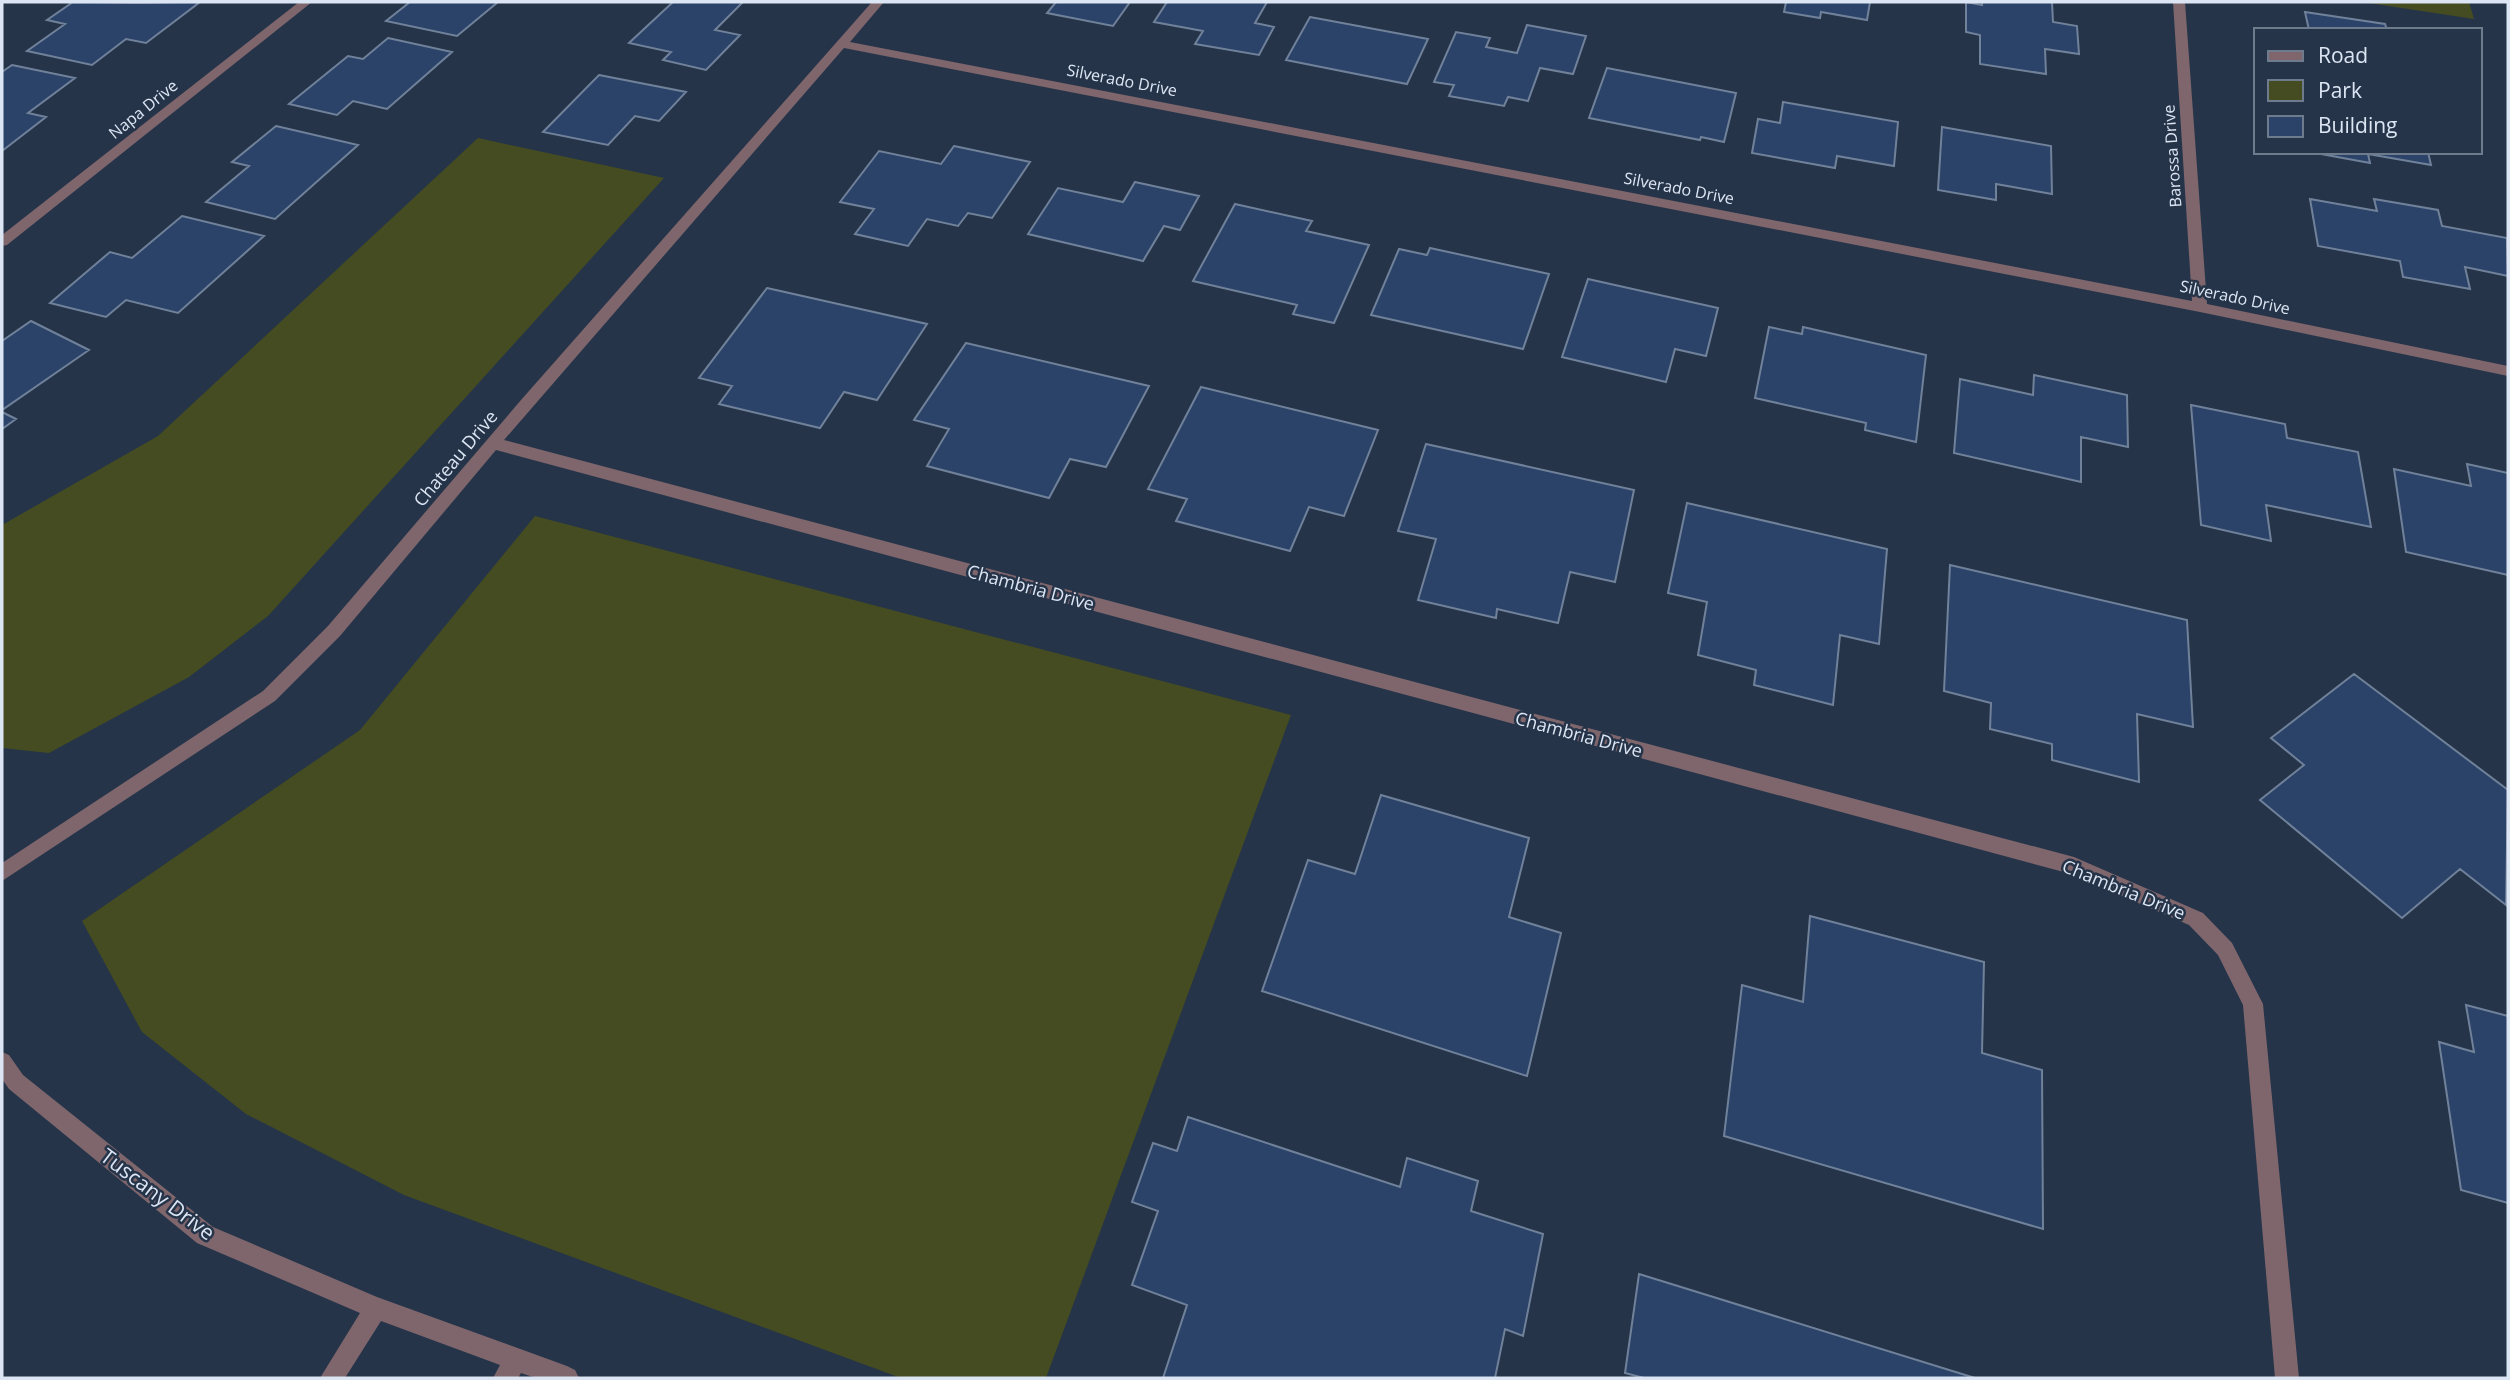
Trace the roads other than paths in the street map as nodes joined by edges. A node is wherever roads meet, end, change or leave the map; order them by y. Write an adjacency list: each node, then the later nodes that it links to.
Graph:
1 (306, 2): 5 (street, Napa Drive)
2 (878, 2): 4 (street, Chateau Drive)
3 (2179, 2): 6 (street, Barossa Drive)
4 (842, 44): 6 (street, Silverado Drive); 8 (street, Chateau Drive)
5 (2, 243)
6 (2200, 307): 7 (street, Silverado Drive)
7 (2508, 371)
8 (493, 443): 9 (street, Chateau Drive); 16 (street, Chambria Drive)
9 (2, 873)
10 (2, 1062): 11 (street, Tuscany Drive)
11 (376, 1308): 12 (street, Tuscany Drive); 13 (street)
12 (517, 1358): 14 (street); 15 (street, Tuscany Drive)
13 (332, 1378)
14 (505, 1378)
15 (567, 1378)
16 (2287, 1378)

